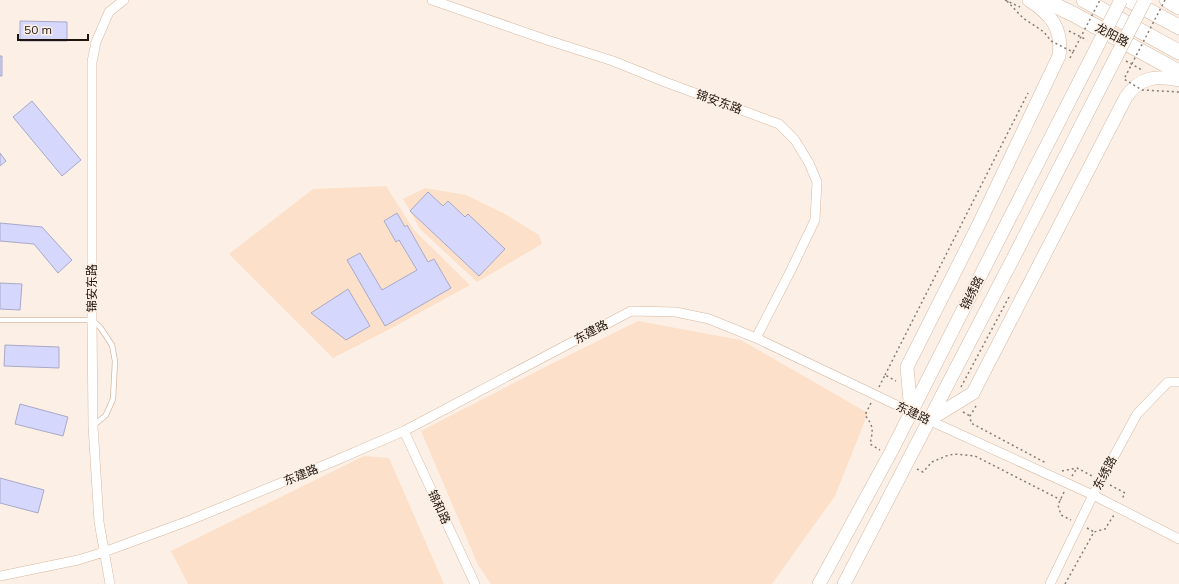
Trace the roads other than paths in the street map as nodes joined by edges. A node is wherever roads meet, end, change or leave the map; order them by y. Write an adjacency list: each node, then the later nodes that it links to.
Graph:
1 (124, 0): 17 (street, 锦安东路)
2 (432, 0): 10 (street, 锦安东路)
3 (1029, 0): 20 (main road)
4 (1044, 0): 14 (main road, 龙阳路)
5 (1084, 0): 13 (main road)
6 (1121, 0): 20 (main road, 锦绣路, bridge)
7 (1129, 0): 12 (main road)
8 (1145, 0): 21 (main road, 锦绣路, bridge)
9 (1166, 0): 11 (main road)
10 (456, 4): 18 (street, 锦安东路)
11 (1179, 7)
12 (1179, 28)
13 (1179, 52)
14 (1179, 72)
15 (1179, 80): 21 (main road)
16 (0, 320): 17 (lane)
17 (92, 320): 22 (street, 锦安东路); 22 (lane)
18 (756, 338): 20 (street, 东建路); 23 (street, 东建路)
19 (1179, 382): 24 (street, 东绣路)
20 (911, 412): 21 (street, 东建路); 30 (main road, 锦绣路)
21 (929, 420): 24 (street, 东建路); 31 (main road, 锦绣路)
22 (93, 426): 26 (street, 锦安东路)
23 (404, 431): 26 (street, 东建路); 29 (street, 锦和路)
24 (1093, 496): 25 (street, 东建路); 32 (street, 东绣路)
25 (1179, 538)
26 (104, 552): 27 (street, 东建路); 28 (street, 锦安东路)
27 (0, 576)
28 (110, 584)
29 (475, 584)
30 (819, 584)
31 (844, 584)
32 (1050, 584)

